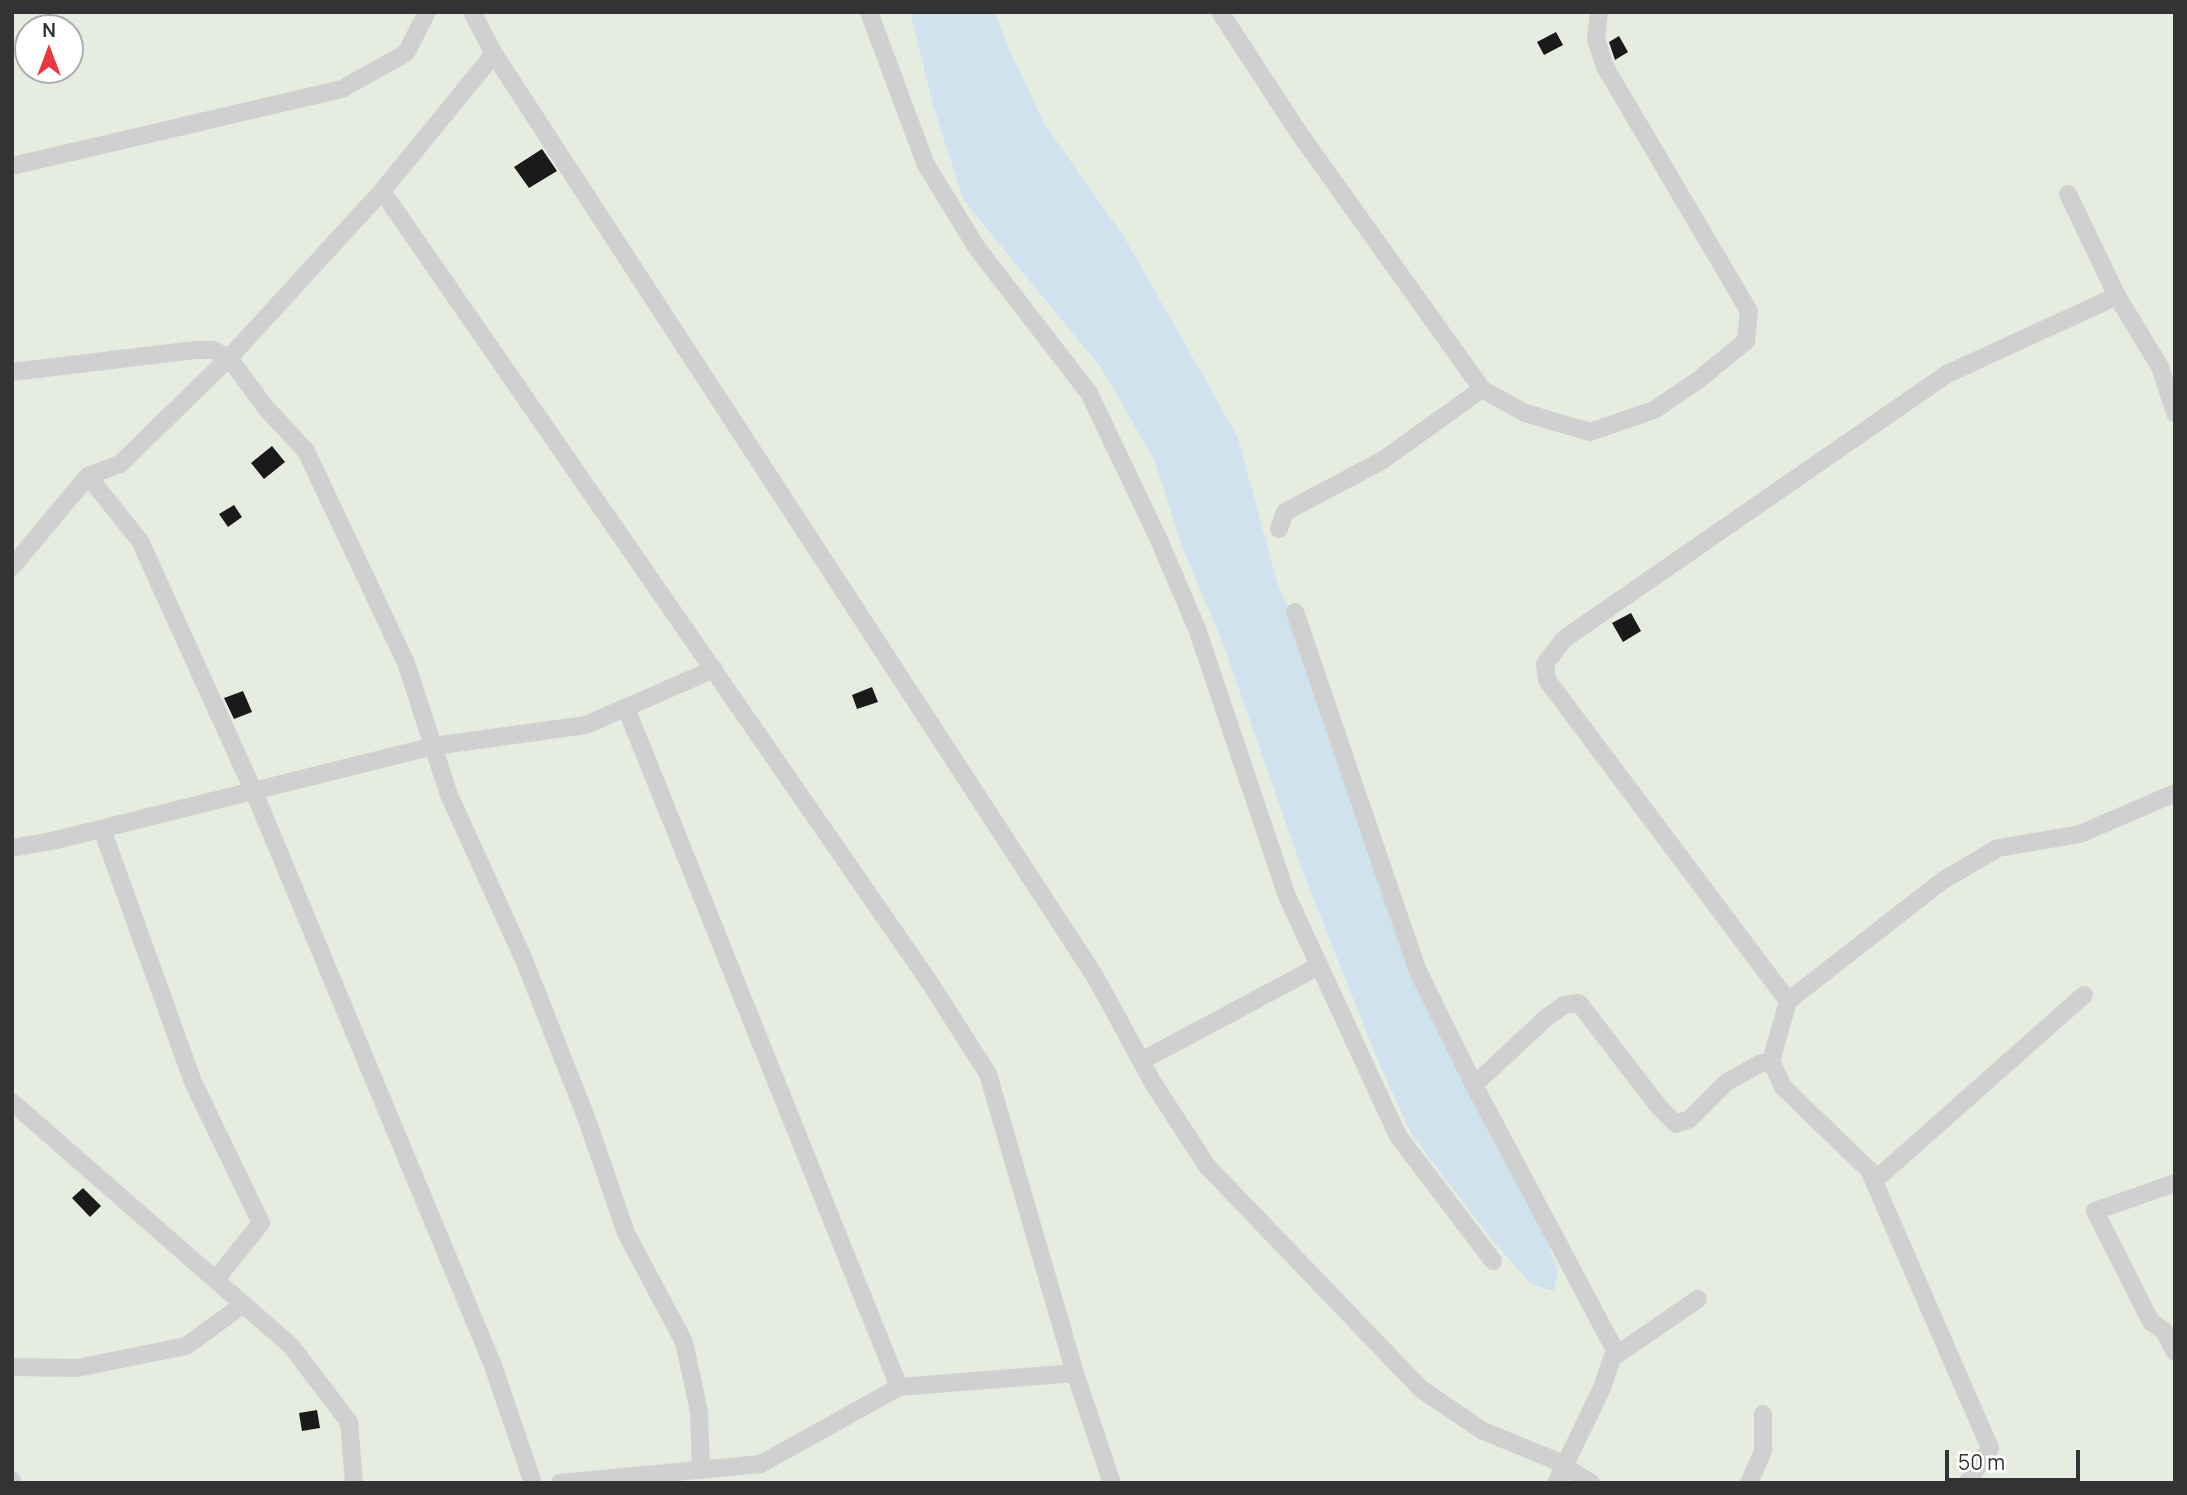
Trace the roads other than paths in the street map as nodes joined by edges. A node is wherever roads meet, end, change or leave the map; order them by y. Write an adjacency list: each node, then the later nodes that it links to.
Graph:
1 (427, 12): 7 (lane)
2 (472, 12): 6 (lane)
3 (869, 12): 26 (lane)
4 (1220, 12): 13 (lane)
5 (1599, 12): 13 (lane)
6 (494, 54): 8 (lane); 29 (lane)
7 (12, 166)
8 (382, 191): 11 (lane); 19 (lane)
9 (2068, 194): 10 (lane)
10 (2117, 296): 14 (lane); 28 (lane)
11 (229, 358): 12 (lane); 15 (lane); 21 (lane)
12 (12, 372)
13 (1482, 390): 16 (lane)
14 (2175, 413)
15 (88, 476): 17 (lane); 22 (lane)
16 (1279, 529)
17 (12, 567)
18 (1295, 612): 31 (lane)
19 (714, 669): 20 (lane); 43 (lane)
20 (626, 708): 21 (lane); 44 (lane)
21 (434, 746): 22 (lane); 47 (lane)
22 (254, 792): 24 (lane); 49 (lane)
23 (2175, 793): 28 (lane)
24 (102, 829): 25 (lane); 36 (lane)
25 (12, 848)
26 (1319, 966): 29 (lane); 35 (lane)
27 (2084, 995): 33 (lane)
28 (1788, 1001): 30 (lane)
29 (1141, 1061): 46 (lane)
30 (1771, 1061): 31 (lane); 33 (lane)
31 (1474, 1085): 41 (lane)
32 (12, 1102): 36 (lane)
33 (1874, 1181): 55 (lane)
34 (2175, 1183): 39 (lane)
35 (1493, 1261)
36 (216, 1279): 38 (lane)
37 (1698, 1298): 41 (lane)
38 (244, 1304): 42 (lane); 48 (lane)
39 (2169, 1328): 40 (lane)
40 (2175, 1352)
41 (1617, 1354): 46 (lane)
42 (12, 1367)
43 (1075, 1373): 44 (lane); 51 (lane)
44 (899, 1387): 47 (lane)
45 (1763, 1414): 54 (lane)
46 (1565, 1466): 52 (lane); 53 (lane)
47 (701, 1470): 50 (lane)
48 (354, 1483)
49 (533, 1483)
50 (560, 1483)
51 (1112, 1483)
52 (1556, 1483)
53 (1591, 1483)
54 (1749, 1483)
55 (1967, 1483)

